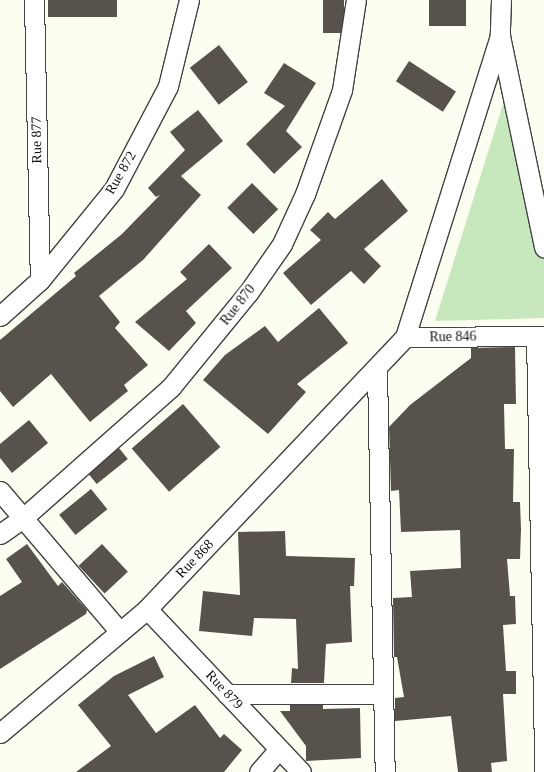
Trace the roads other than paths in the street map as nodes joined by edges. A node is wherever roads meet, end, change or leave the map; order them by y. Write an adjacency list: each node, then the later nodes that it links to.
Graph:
1 (34, 0): 7 (street, Rue 877)
2 (189, 0): 7 (street, Rue 872)
3 (356, 0): 13 (street, Rue 870)
4 (501, 0): 5 (street)
5 (500, 36): 6 (street); 10 (street)
6 (544, 247)
7 (40, 280): 8 (street, Rue 872)
8 (0, 316)
9 (540, 336): 10 (street, Rue 846); 16 (street)
10 (405, 337): 11 (street)
11 (377, 370): 15 (street, Rue 868); 19 (street)
12 (0, 491): 13 (street)
13 (23, 518): 14 (street, Rue 870); 17 (street)
14 (0, 534)
15 (147, 609): 17 (street, Rue 868); 18 (street, Rue 879)
16 (543, 621): 25 (street)
17 (120, 632): 20 (street, Rue 868)
18 (227, 694): 19 (street); 21 (street, Rue 879)
19 (383, 694): 24 (street)
20 (0, 733)
21 (280, 749): 22 (street); 23 (street, Rue 879)
22 (259, 772)
23 (301, 772)
24 (385, 772)
25 (544, 772)

